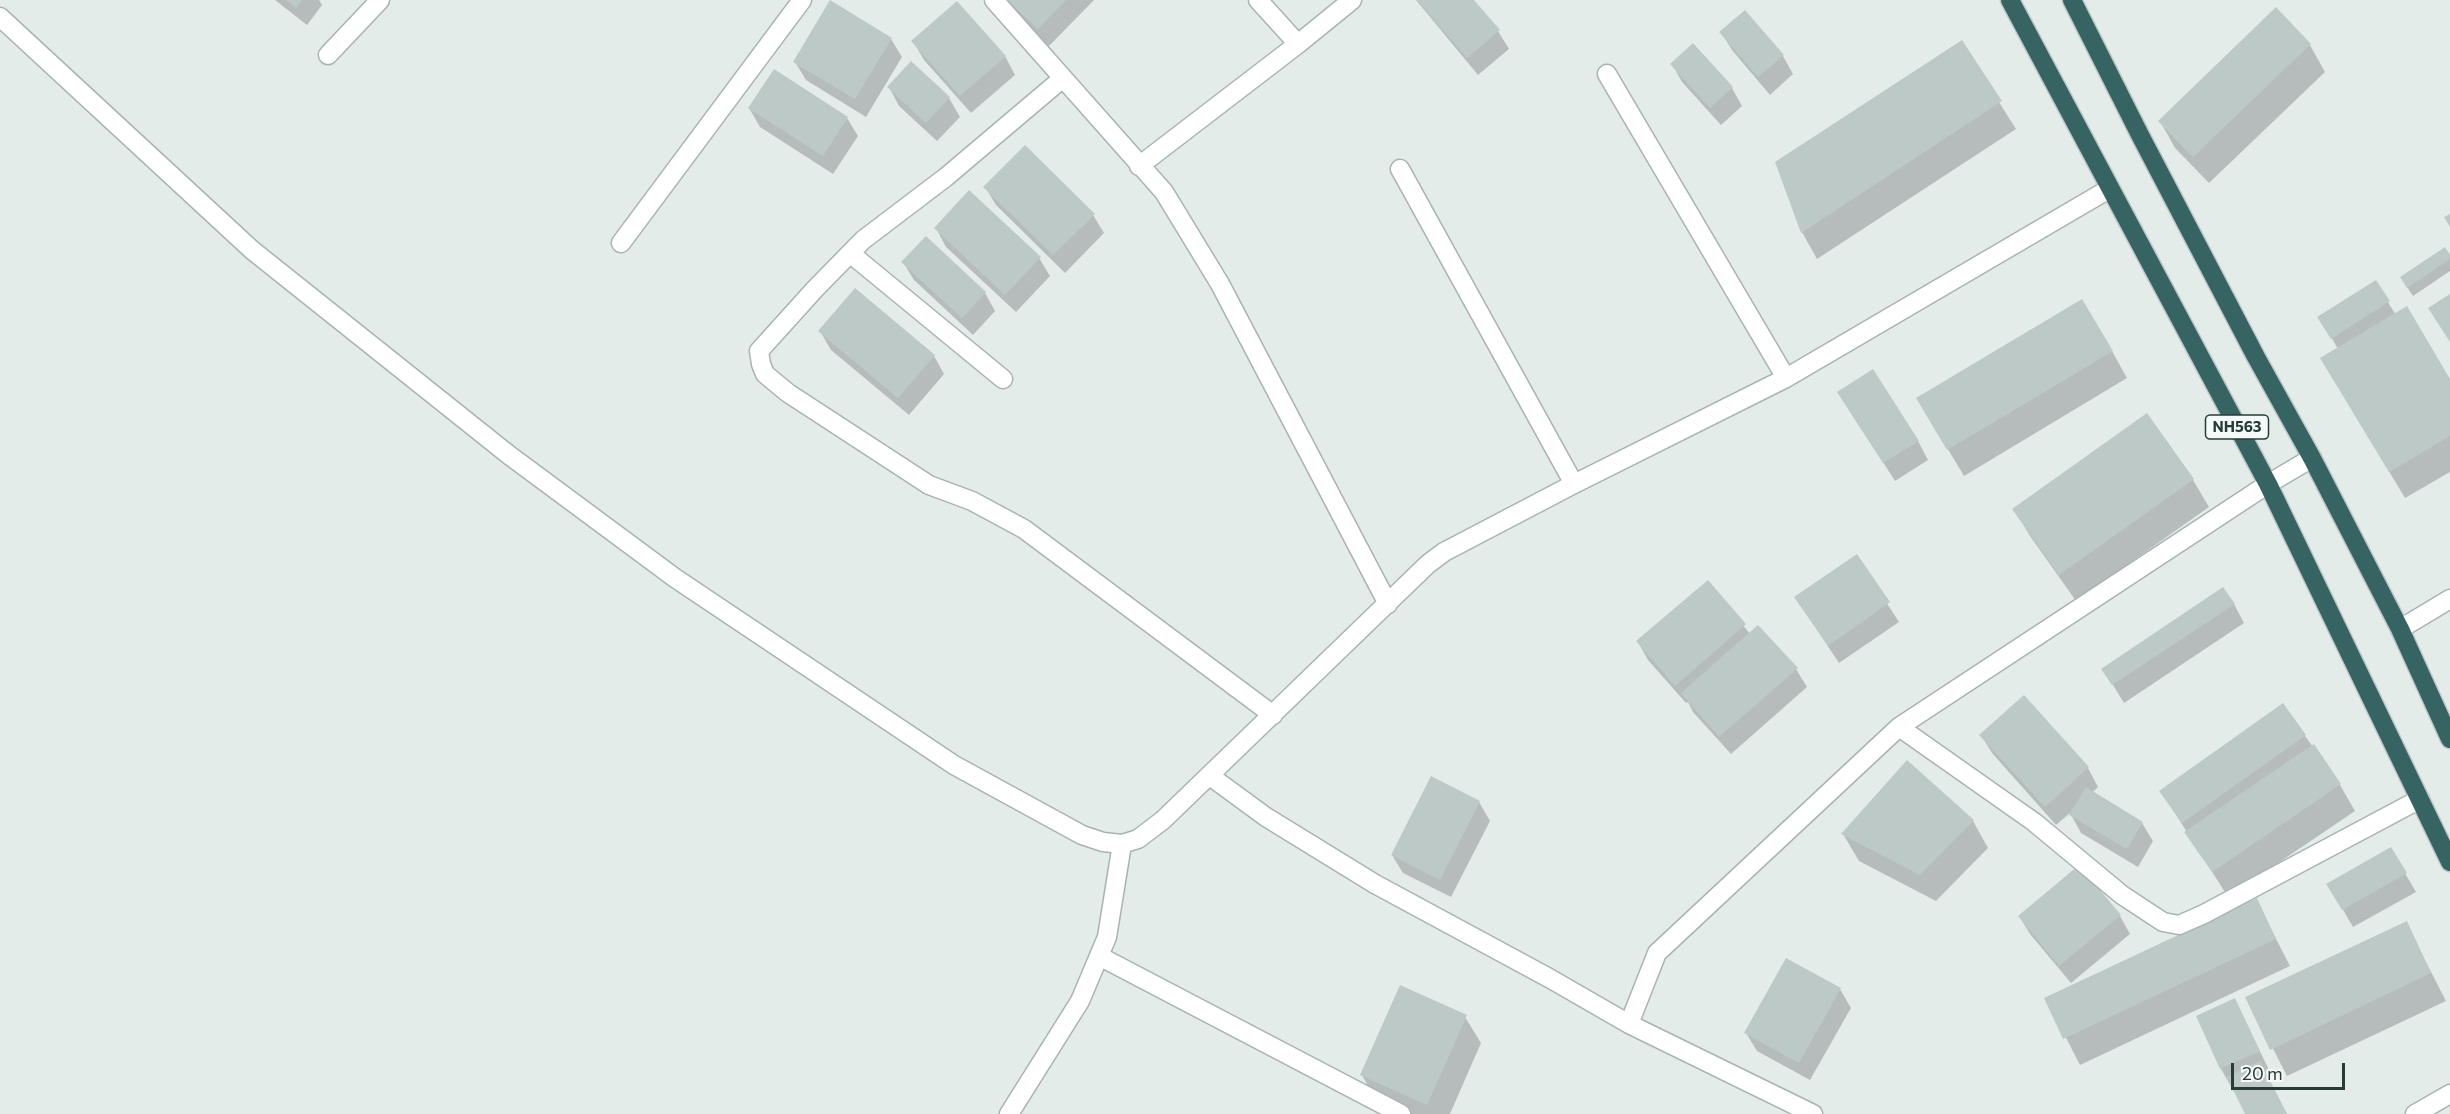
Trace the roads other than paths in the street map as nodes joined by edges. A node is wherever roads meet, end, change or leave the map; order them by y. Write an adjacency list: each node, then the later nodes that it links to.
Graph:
1 (380, 0): 10 (street)
2 (802, 0): 16 (street)
3 (994, 0): 12 (street)
4 (1258, 0): 9 (street)
5 (1352, 0): 9 (street)
6 (2010, 0): 15 (highway, NH563)
7 (2072, 0): 20 (highway, NH563)
8 (0, 16): 31 (street)
9 (1298, 44): 13 (street)
10 (328, 55)
11 (1607, 74): 18 (street)
12 (1063, 78): 13 (street); 17 (street)
13 (1139, 166): 24 (street)
14 (1400, 170): 21 (street)
15 (2109, 189): 18 (street); 22 (highway, NH563)
16 (621, 243)
17 (851, 254): 19 (street); 26 (street)
18 (1786, 378): 21 (street)
19 (1003, 380)
20 (2312, 458): 22 (street); 25 (highway, NH563)
21 (1574, 484): 24 (street)
22 (2268, 484): 27 (street); 30 (highway, NH563)
23 (2450, 599): 25 (street)
24 (1388, 604): 26 (street)
25 (2400, 628): 28 (highway, NH563)
26 (1273, 715): 29 (street)
27 (1899, 726): 30 (street); 34 (street)
28 (2450, 739)
29 (1209, 776): 31 (street); 34 (street)
30 (2420, 799): 32 (highway, NH563)
31 (1122, 844): 33 (street)
32 (2450, 862)
33 (1099, 956): 36 (street); 37 (street)
34 (1629, 1024): 38 (street)
35 (2450, 1094): 39 (street)
36 (1009, 1114)
37 (1401, 1114)
38 (1813, 1114)
39 (2415, 1114)

